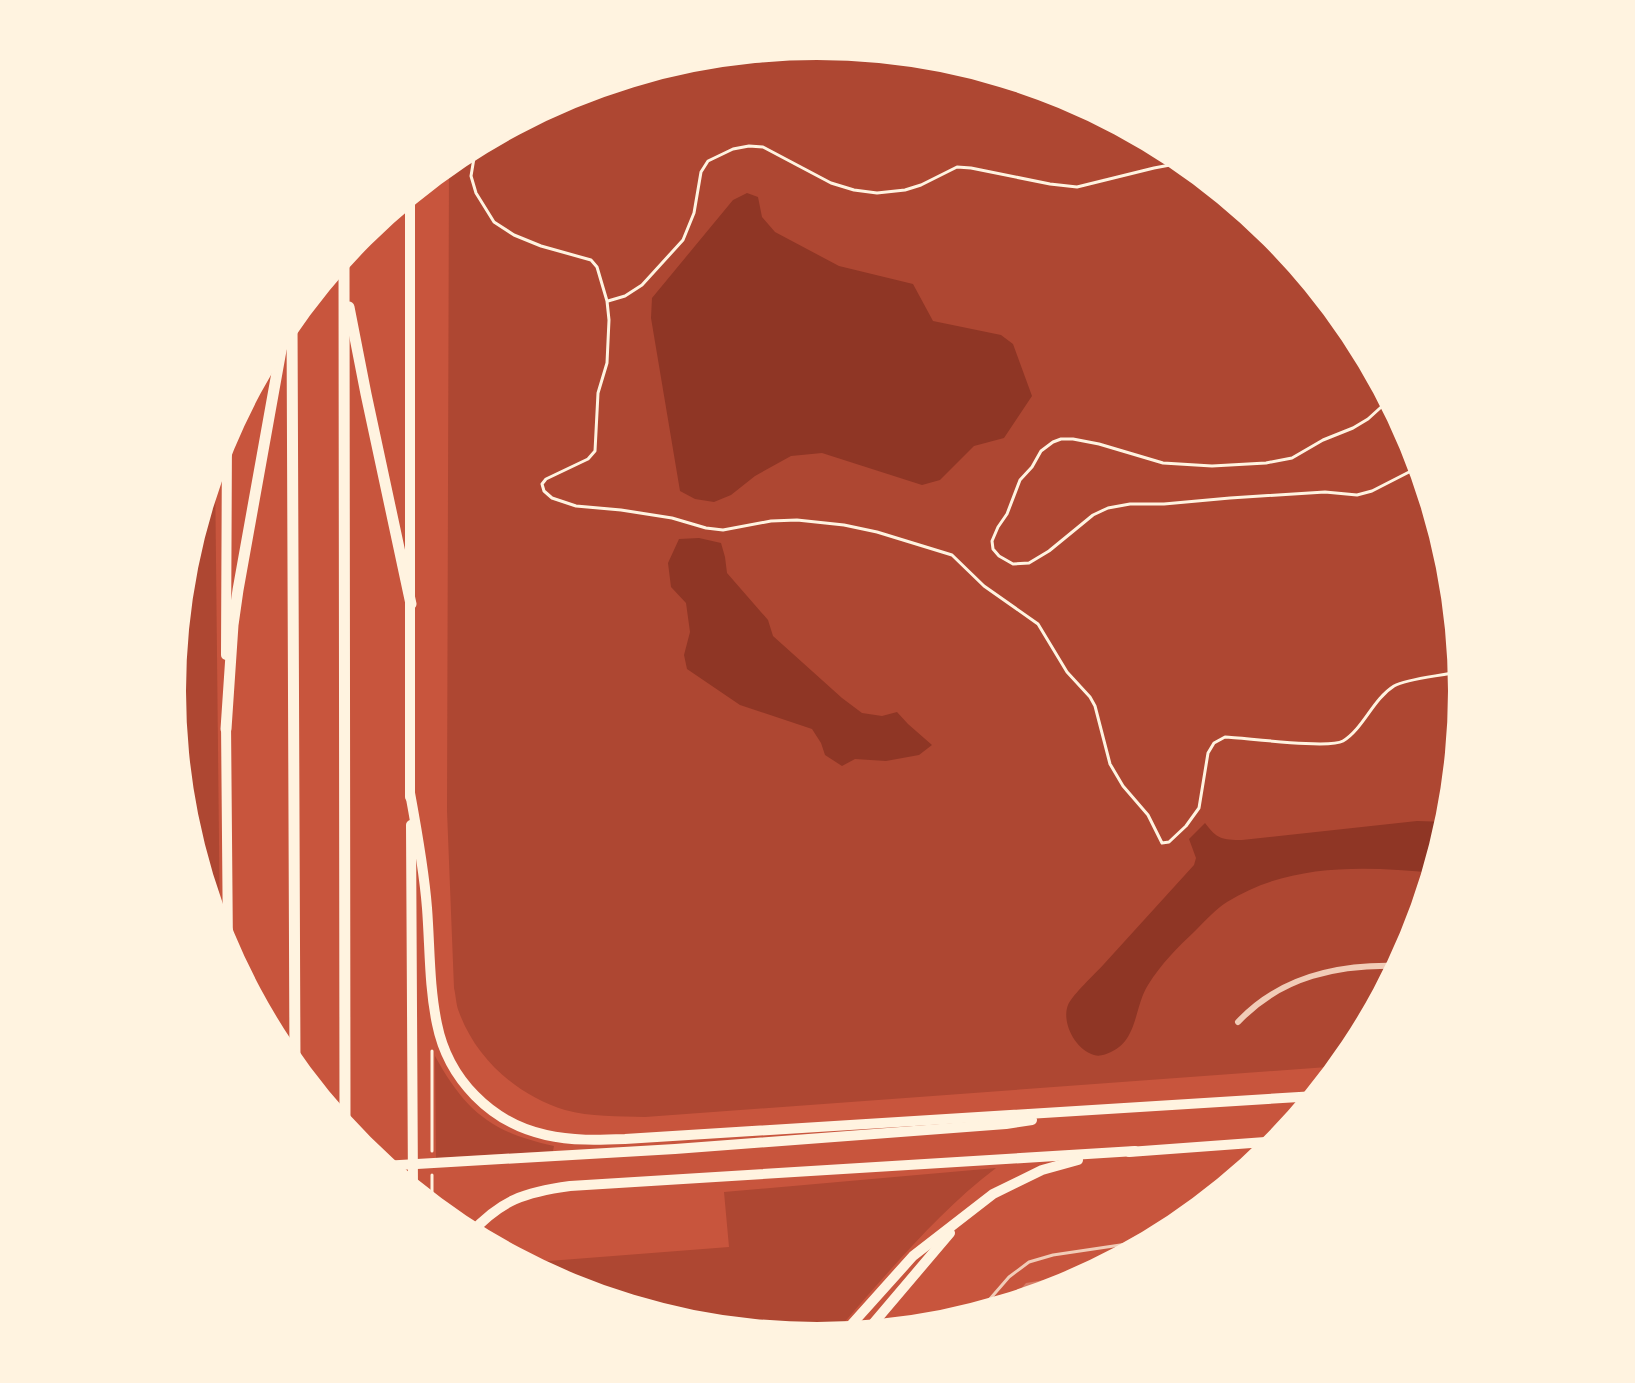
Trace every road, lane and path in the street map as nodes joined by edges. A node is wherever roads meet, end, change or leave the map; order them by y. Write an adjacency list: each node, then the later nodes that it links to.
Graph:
1 (473, 162): 6 (path)
2 (1169, 167): 6 (path)
3 (410, 209): 12 (main road)
4 (344, 274): 5 (highway)
5 (344, 280): 12 (highway); 22 (highway)
6 (607, 301): 13 (path)
7 (292, 341): 19 (highway)
8 (279, 363): 14 (highway)
9 (1381, 407): 11 (path)
10 (227, 470): 14 (main road)
11 (1409, 472)
12 (411, 604): 15 (main road)
13 (1449, 674)
14 (226, 729): 16 (main road)
15 (410, 793): 23 (main road); 29 (main road)
16 (228, 915)
17 (1386, 966): 18 (street)
18 (1238, 1022)
19 (295, 1046)
20 (432, 1051): 26 (path)
21 (1301, 1097): 23 (main road)
22 (345, 1110)
23 (1097, 1110): 27 (main road)
24 (1259, 1142): 25 (main road)
25 (1135, 1151): 31 (main road); 32 (main road)
26 (432, 1160)
27 (400, 1165)
28 (432, 1175): 30 (path)
29 (413, 1176)
30 (432, 1192)
31 (967, 1213): 35 (main road); 36 (main road)
32 (479, 1224)
33 (1120, 1245): 34 (lane)
34 (991, 1298)
35 (876, 1320)
36 (854, 1322)

